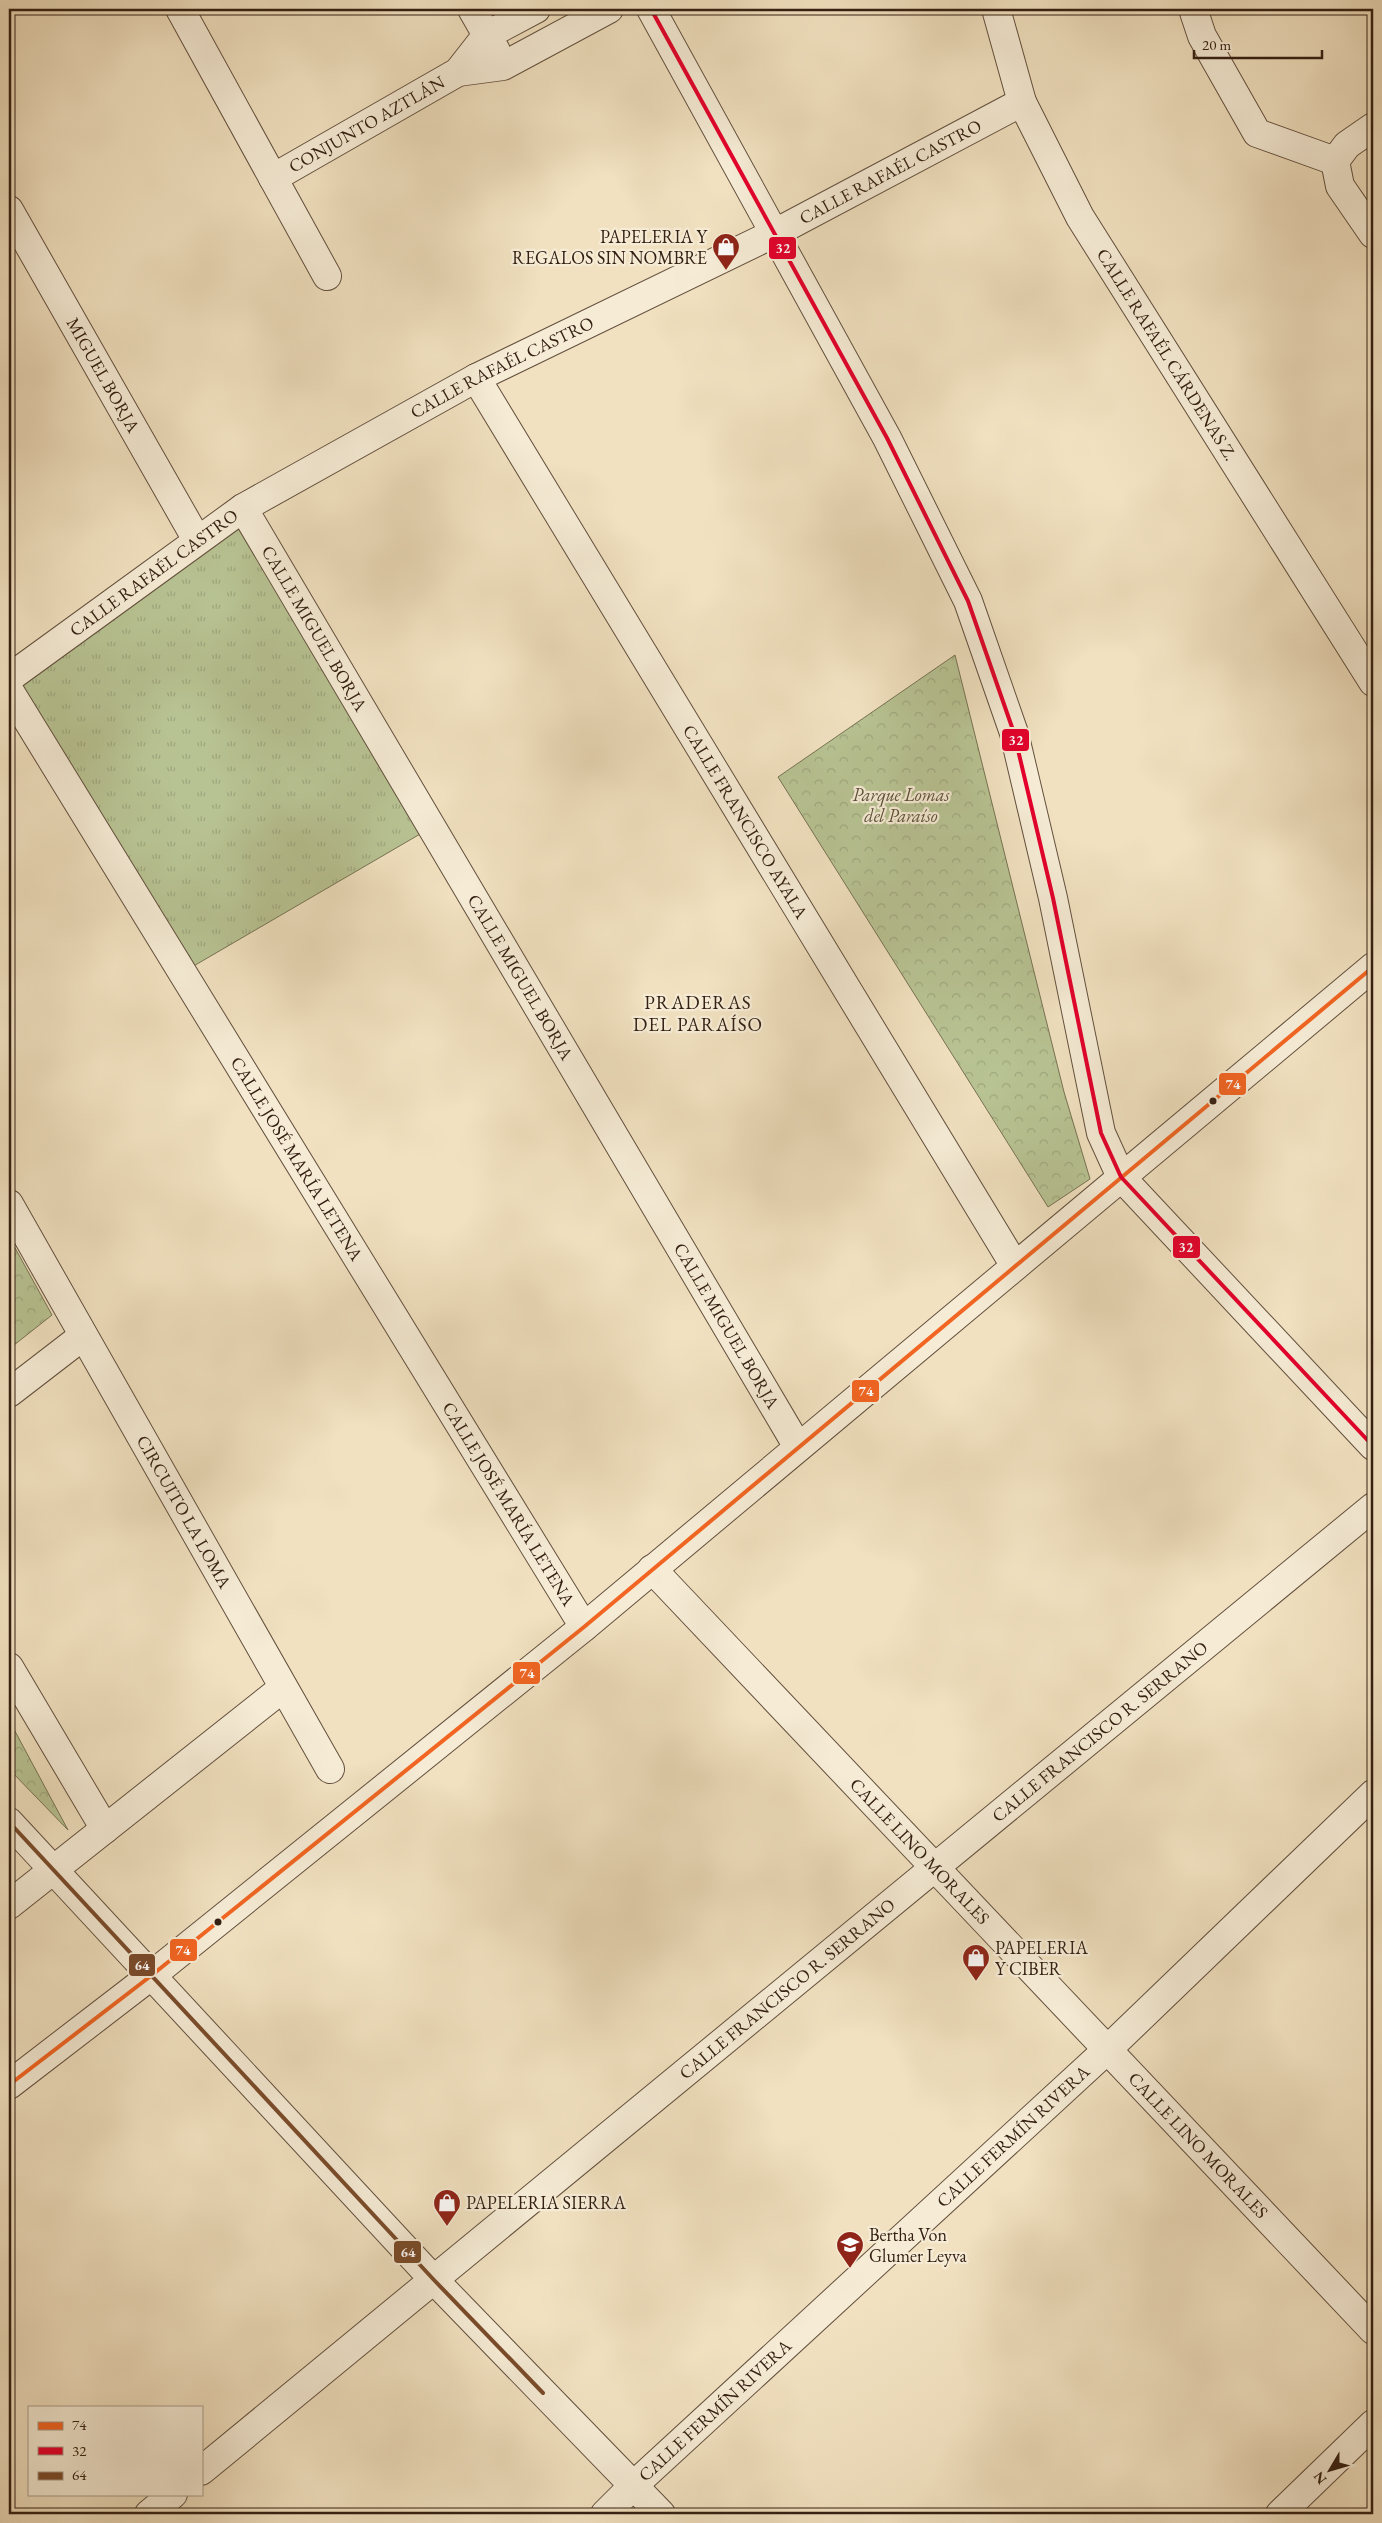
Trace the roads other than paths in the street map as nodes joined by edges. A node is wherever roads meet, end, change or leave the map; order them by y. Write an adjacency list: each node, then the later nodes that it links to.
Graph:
1 (180, 9): 14 (street, CONJUNTO AZTLÁN)
2 (472, 9): 8 (street)
3 (536, 9): 8 (street, CONJUNTO AZTLÁN)
4 (609, 9): 9 (street, CONJUNTO AZTLÁN)
5 (651, 9): 16 (street)
6 (996, 9): 11 (street, CALLE RAFAÉL CÁRDENAS Z.)
7 (1193, 9): 13 (street)
8 (487, 35): 9 (street); 10 (street, CONJUNTO AZTLÁN)
9 (504, 66): 10 (street, CONJUNTO AZTLÁN)
10 (458, 72): 14 (street, CONJUNTO AZTLÁN)
11 (1022, 102): 16 (street, CALLE RAFAÉL CASTRO); 23 (street, CALLE RAFAÉL CÁRDENAS Z.)
12 (1373, 126): 13 (street)
13 (1335, 161): 17 (street)
14 (273, 178): 18 (street, CONJUNTO AZTLÁN)
15 (9, 210): 21 (street, MIGUEL BORJA)
16 (774, 233): 19 (street, CALLE RAFAÉL CASTRO); 26 (street)
17 (1373, 234)
18 (327, 276)
19 (476, 378): 20 (street, CALLE RAFAÉL CASTRO); 28 (street, CALLE FRANCISCO AYALA)
20 (243, 508): 21 (street, CALLE RAFAÉL CASTRO); 32 (street, CALLE MIGUEL BORJA)
21 (197, 540): 22 (street, CALLE RAFAÉL CASTRO)
22 (9, 678)
23 (1373, 682)
24 (9, 690): 35 (street, CALLE JOSÉ MARÍA LETENA)
25 (1373, 967): 26 (street)
26 (1121, 1177): 28 (street); 31 (street)
27 (9, 1204): 29 (street, CIRCUITO LA LOMA)
28 (1015, 1266): 32 (street)
29 (83, 1336): 30 (street); 37 (street, CIRCUITO LA LOMA)
30 (9, 1393)
31 (1373, 1446)
32 (798, 1447): 34 (street)
33 (1373, 1507): 42 (street, CALLE FRANCISCO R. SERRANO)
34 (652, 1569): 35 (street); 42 (street, CALLE LINO MORALES)
35 (584, 1627): 45 (street)
36 (9, 1667): 41 (street)
37 (283, 1688): 38 (street, CIRCUITO LA LOMA); 41 (street)
38 (330, 1769)
39 (1373, 1794): 46 (street, CALLE FERMÍN RIVERA)
40 (9, 1822): 43 (street)
41 (105, 1830): 43 (street)
42 (935, 1868): 46 (street, CALLE LINO MORALES); 48 (street, CALLE FRANCISCO R. SERRANO)
43 (54, 1870): 44 (street); 45 (street)
44 (9, 1905)
45 (152, 1975): 47 (street); 48 (street)
46 (1108, 2049): 49 (street, CALLE LINO MORALES); 52 (street, CALLE FERMÍN RIVERA)
47 (9, 2085)
48 (434, 2280): 51 (street, CALLE FRANCISCO R. SERRANO); 52 (street)
49 (1373, 2330)
50 (1373, 2424): 57 (street)
51 (202, 2470)
52 (634, 2485): 55 (street, CALLE FERMÍN RIVERA); 56 (street)
53 (171, 2496): 54 (street)
54 (149, 2514)
55 (605, 2514)
56 (661, 2514)
57 (1280, 2514)

